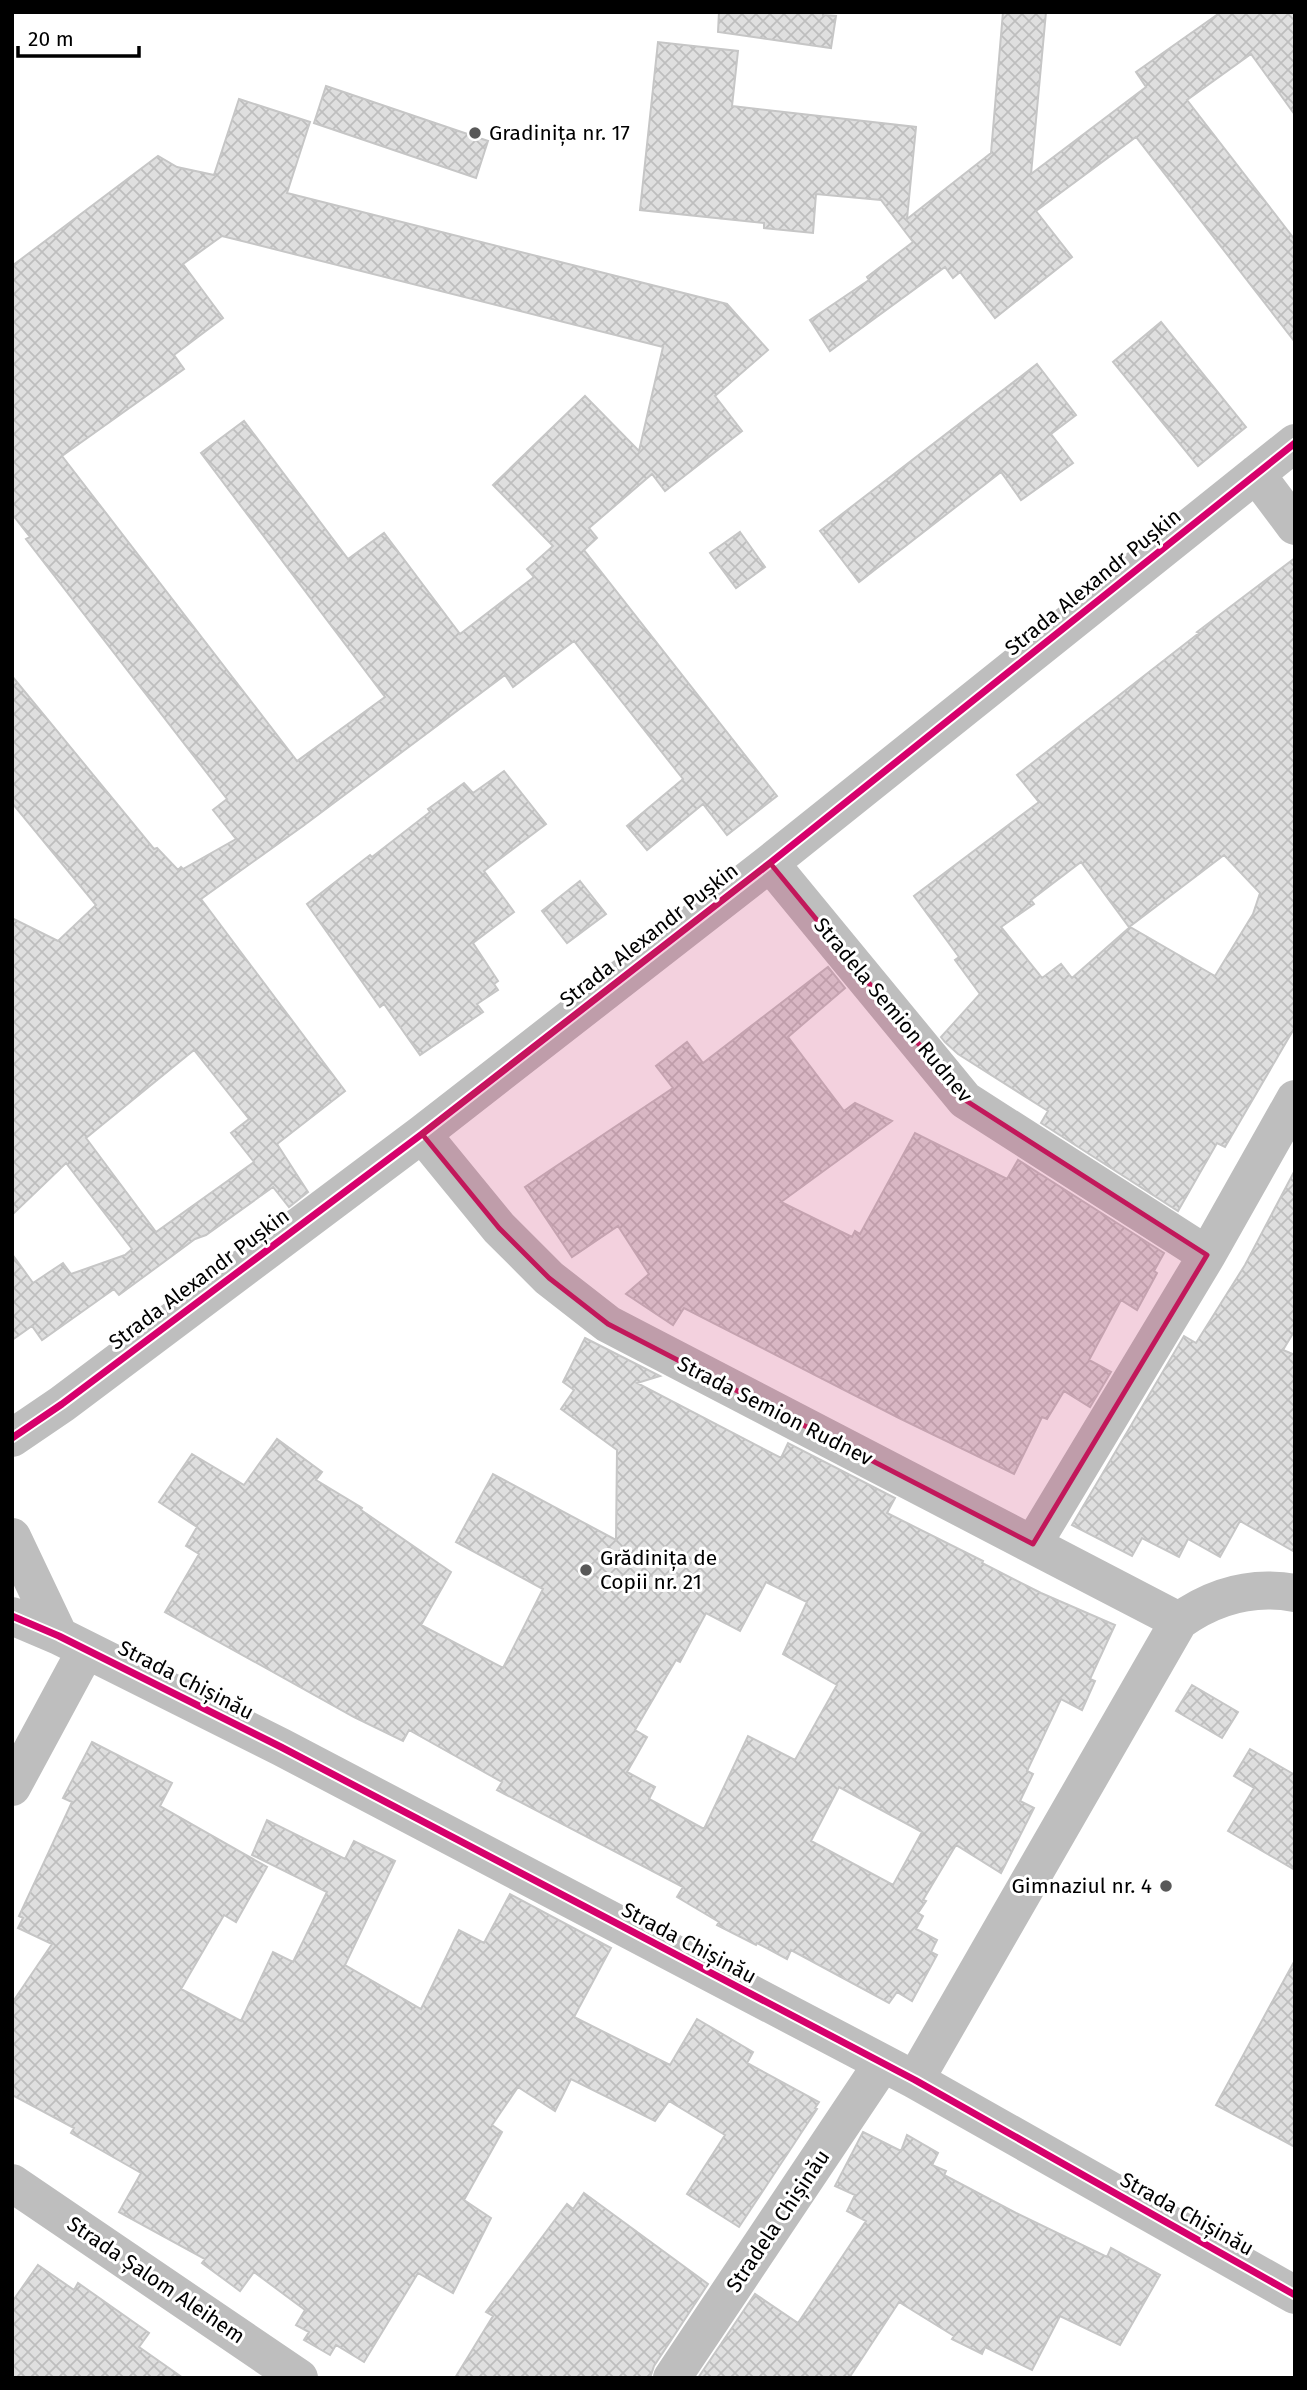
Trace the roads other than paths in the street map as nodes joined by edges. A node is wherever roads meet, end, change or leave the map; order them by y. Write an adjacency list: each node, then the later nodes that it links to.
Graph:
1 (1295, 443): 2 (street, Strada Alexandr Pușkin)
2 (1256, 474): 3 (street); 4 (street, Strada Alexandr Pușkin)
3 (1295, 526)
4 (770, 863): 6 (street, Strada Alexandr Pușkin); 7 (street, Stradela Semion Rudnev)
5 (1295, 1099): 7 (street)
6 (422, 1134): 8 (street, Strada Alexandr Pușkin); 10 (street, Strada Semion Rudnev)
7 (1207, 1255): 10 (street)
8 (12, 1438)
9 (12, 1537): 14 (street)
10 (1033, 1544): 13 (street, Strada Semion Rudnev)
11 (1295, 1593): 13 (street)
12 (12, 1616): 14 (street, Strada Chișinău)
13 (1179, 1620): 16 (street)
14 (73, 1643): 15 (street); 16 (street, Strada Chișinău)
15 (12, 1787)
16 (898, 2072): 18 (street, Strada Chișinău); 20 (street, Stradela Chișinău)
17 (12, 2183): 19 (street, Strada Șalom Aleihem)
18 (1295, 2295)
19 (299, 2378)
20 (673, 2378)

